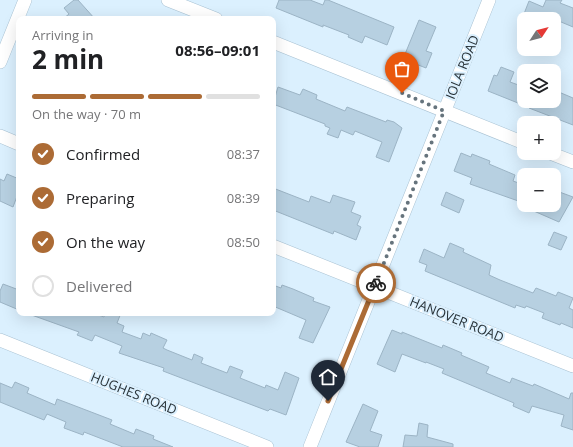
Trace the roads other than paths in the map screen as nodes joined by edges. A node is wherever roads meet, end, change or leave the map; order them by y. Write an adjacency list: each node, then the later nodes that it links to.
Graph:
1 (25, 0): 4 (street)
2 (168, 0): 5 (street)
3 (489, 0): 9 (street, IOLA ROAD)
4 (19, 16)
5 (208, 16)
6 (16, 22): 8 (street)
7 (276, 43): 9 (street)
8 (0, 62)
9 (444, 111): 11 (street); 16 (street, IOLA ROAD)
10 (0, 136): 12 (street)
11 (517, 140)
12 (16, 143)
13 (561, 157): 14 (street)
14 (573, 162)
15 (276, 247): 16 (street, HANOVER ROAD)
16 (375, 286): 18 (street, HANOVER ROAD); 20 (street, IOLA ROAD)
17 (0, 340): 19 (street, HUGHES ROAD)
18 (573, 366)
19 (267, 447)
20 (310, 447)

